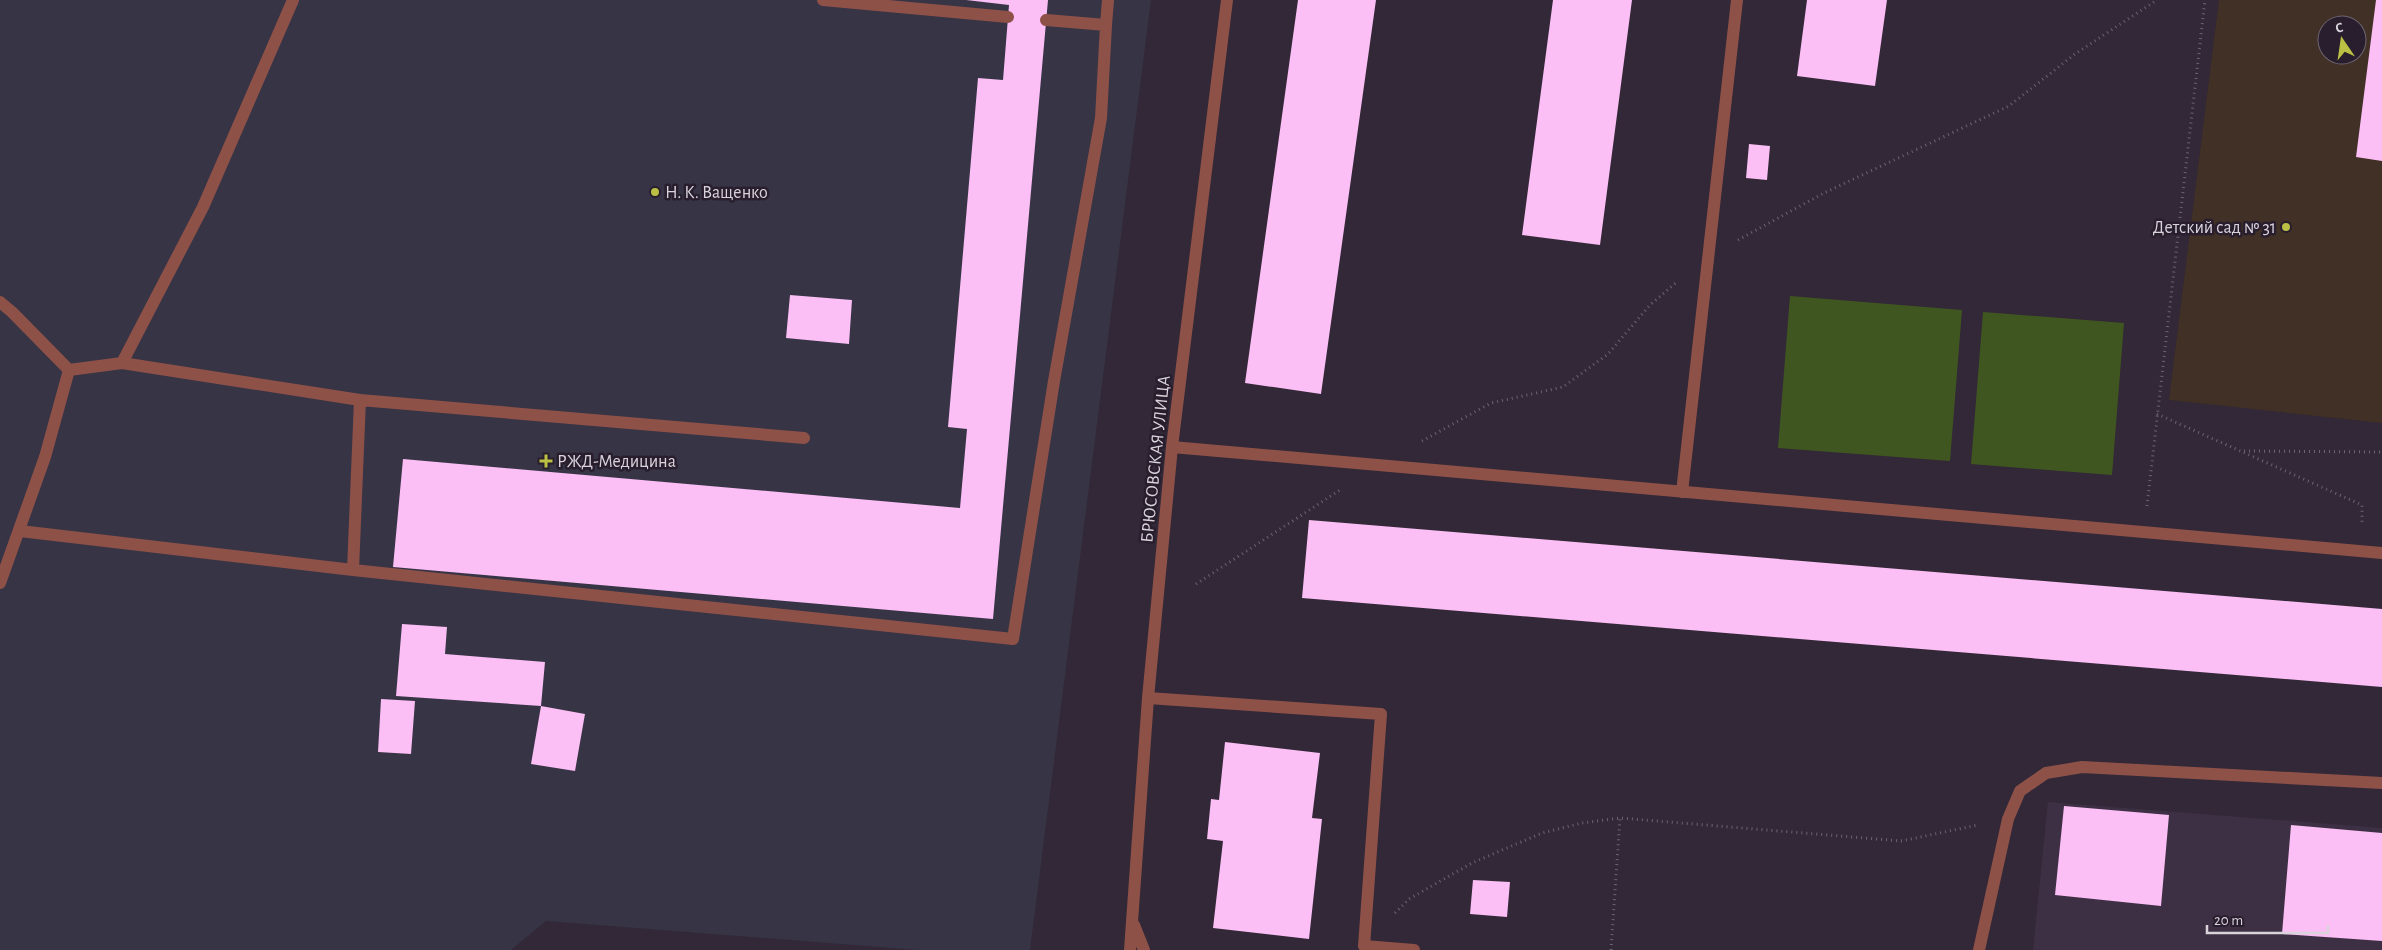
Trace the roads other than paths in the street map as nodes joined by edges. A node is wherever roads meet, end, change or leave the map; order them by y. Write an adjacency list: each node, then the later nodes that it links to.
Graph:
1 (293, 0): 10 (street)
2 (822, 0): 6 (street)
3 (1108, 0): 8 (street)
4 (1228, 0): 14 (street, БРЮСОВСКАЯ УЛИЦА)
5 (1737, 0): 15 (street)
6 (1008, 16)
7 (1046, 20): 8 (street)
8 (1106, 25): 18 (street)
9 (0, 302): 11 (street)
10 (122, 363): 11 (street); 12 (street)
11 (69, 370): 16 (street)
12 (360, 400): 13 (street); 18 (street)
13 (804, 438)
14 (1172, 447): 15 (street); 20 (street, БРЮСОВСКАЯ УЛИЦА)
15 (1682, 492): 17 (street)
16 (20, 531): 18 (street); 19 (street)
17 (2382, 553)
18 (353, 570)
19 (0, 584)
20 (1148, 698): 22 (street, БРЮСОВСКАЯ УЛИЦА); 23 (street)
21 (2382, 783): 27 (street)
22 (1133, 922): 24 (street, БРЮСОВСКАЯ УЛИЦА); 25 (street, БРЮСОВСКАЯ УЛИЦА)
23 (1363, 949): 26 (street)
24 (1130, 950)
25 (1144, 950)
26 (1414, 950)
27 (1979, 950)

